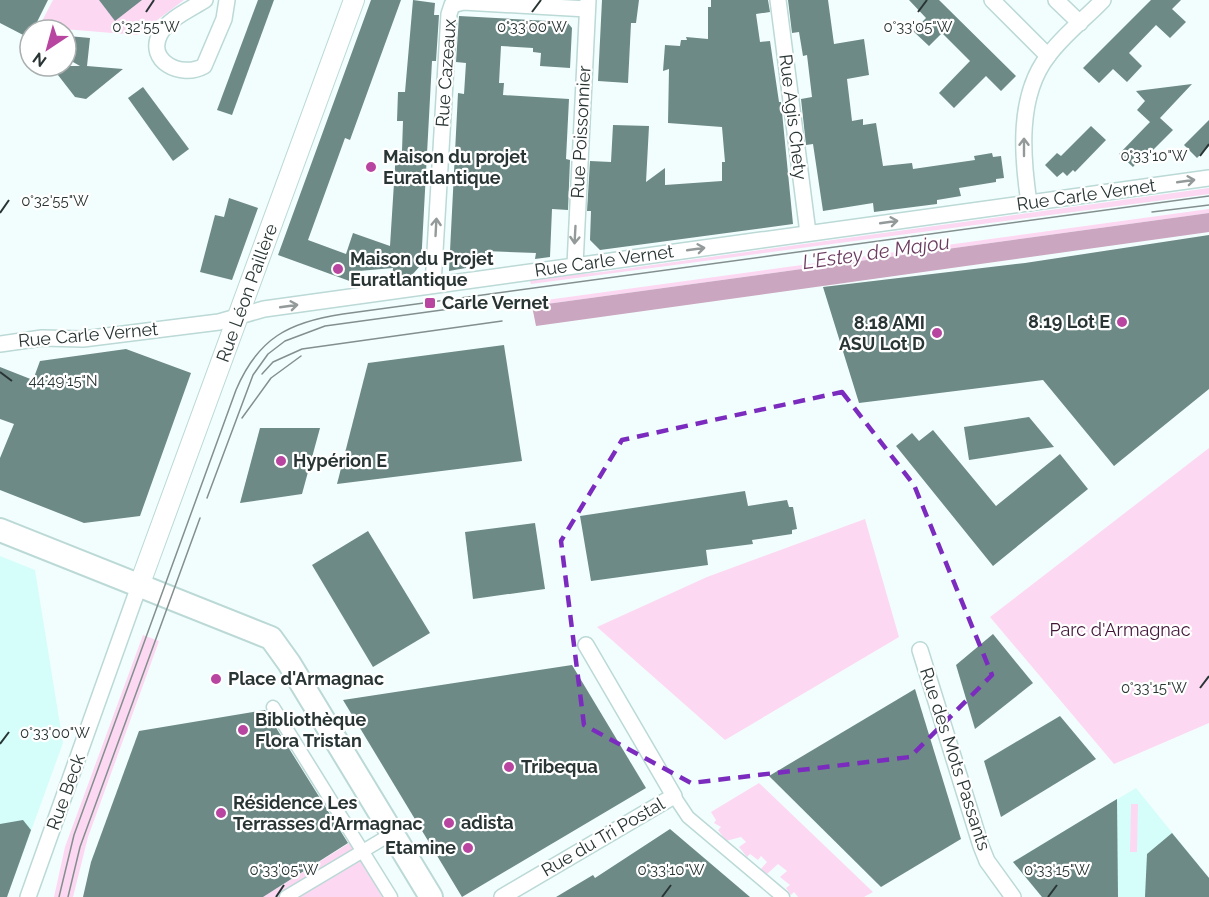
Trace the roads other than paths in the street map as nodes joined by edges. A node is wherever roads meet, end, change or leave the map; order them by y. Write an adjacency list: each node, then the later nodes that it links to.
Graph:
1 (205, 0): 2 (street)
2 (227, 0)
3 (354, 0): 16 (street, Rue Léon Paillère)
4 (778, 0): 13 (street, Rue Agis Chety)
5 (992, 0): 10 (street)
6 (1056, 0): 9 (street)
7 (1103, 0): 9 (street)
8 (588, 4): 14 (street, Rue Poissonnier, one-way to 14); 15 (street, Rue Cazeaux, one-way to 8)
9 (1080, 23): 10 (street)
10 (1048, 56): 12 (street, one-way to 10)
11 (1209, 178): 12 (street, Rue Carle Vernet, one-way to 11)
12 (1029, 203): 13 (street, Rue Carle Vernet, one-way to 12)
13 (808, 233): 14 (street, Rue Carle Vernet, one-way to 13)
14 (575, 265): 15 (street, Rue Carle Vernet)
15 (433, 285): 16 (street, Rue Carle Vernet, one-way to 15)
16 (238, 316): 17 (street, Rue Carle Vernet); 19 (street, Rue Léon Paillère)
17 (0, 344)
18 (0, 530): 19 (main road)
19 (139, 585): 24 (main road); 26 (street, Rue Beck)
20 (586, 645): 23 (street)
21 (920, 650): 32 (street, Rue des Mots Passants)
22 (273, 707): 25 (street)
23 (674, 796): 30 (street, Rue du Tri Postal); 31 (street)
24 (393, 833): 25 (street); 29 (main road)
25 (363, 851): 27 (street); 28 (street)
26 (28, 897)
27 (286, 897)
28 (391, 897)
29 (431, 897)
30 (502, 897)
31 (783, 897)
32 (1013, 897)

